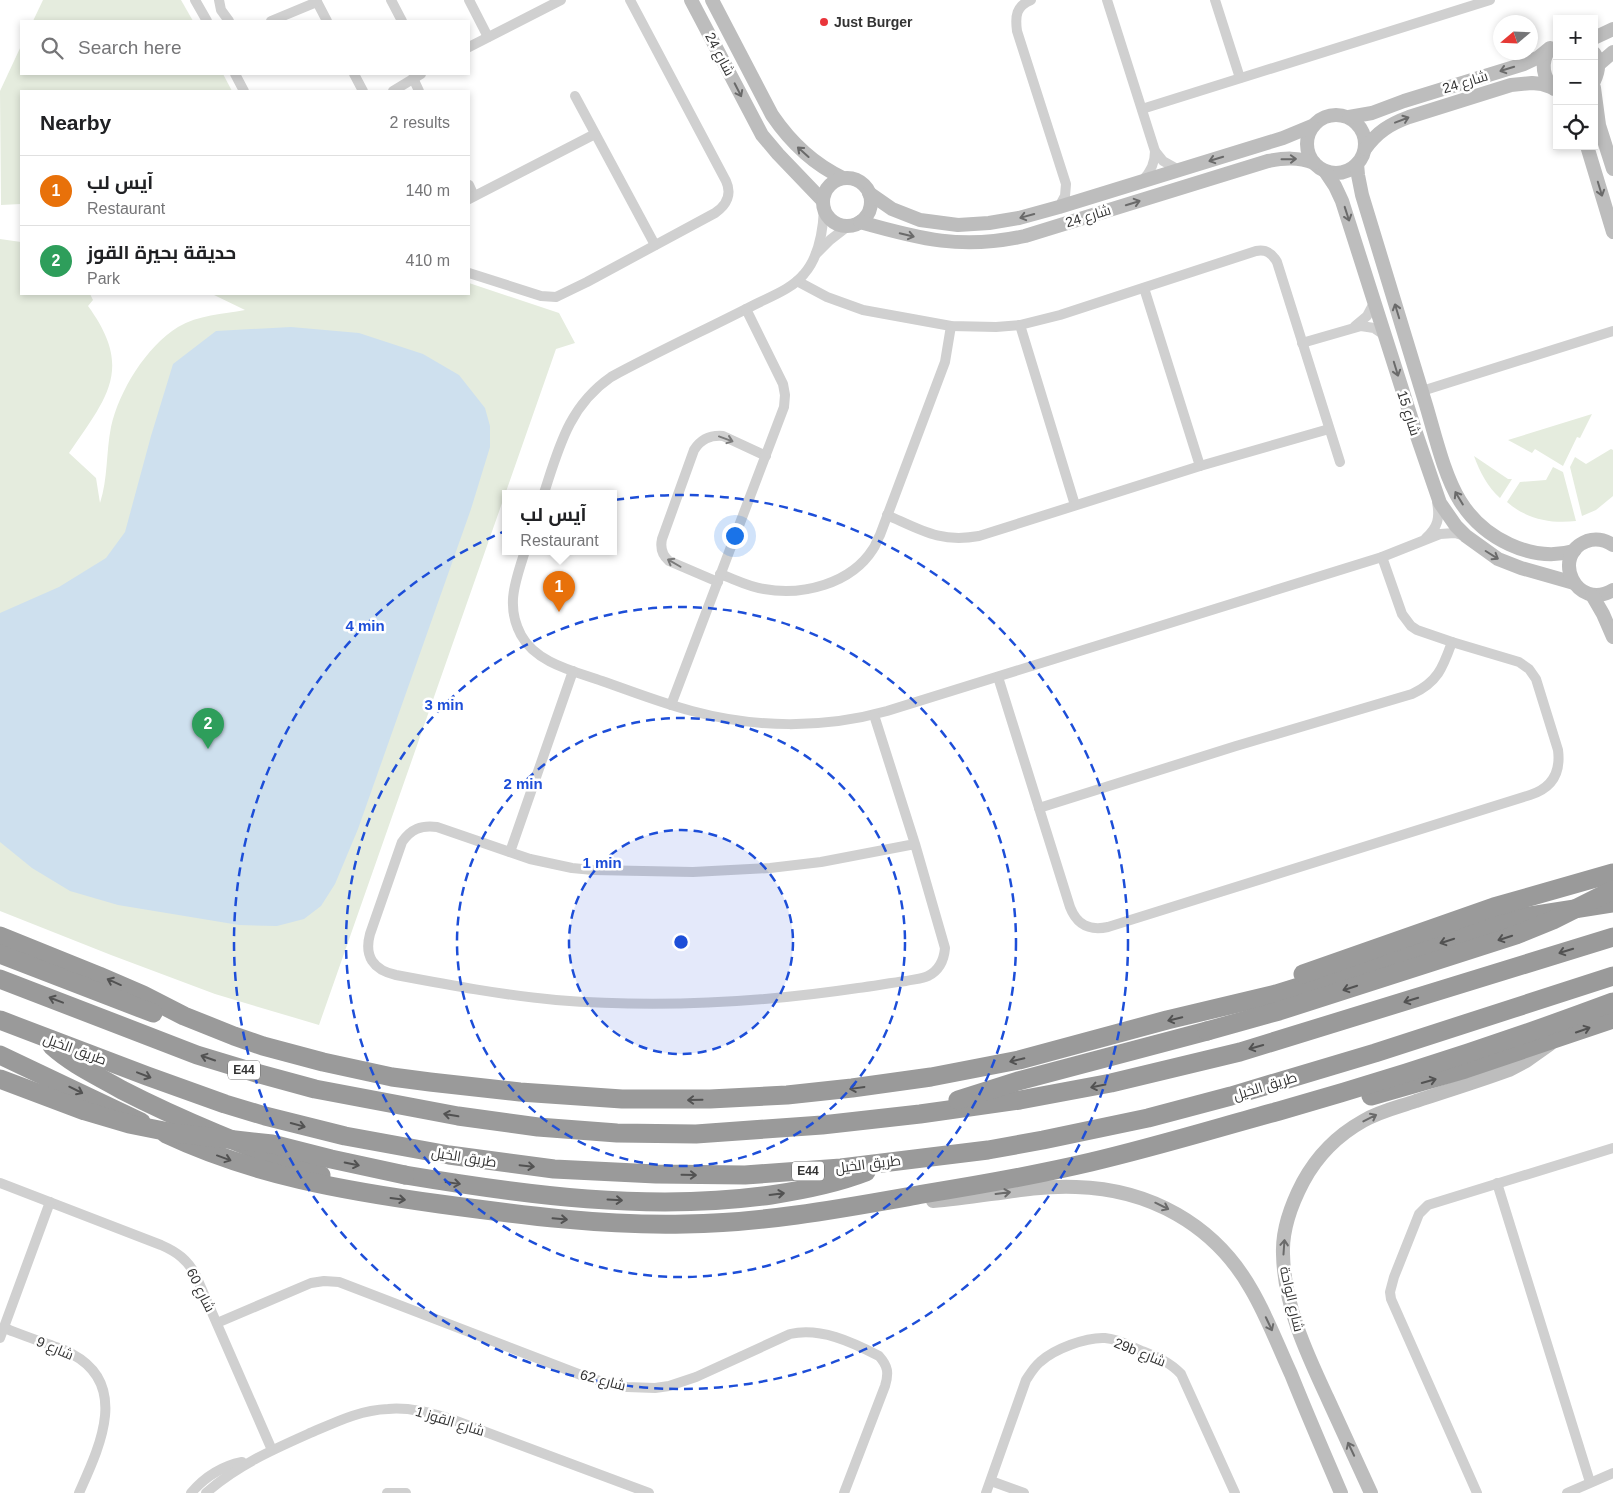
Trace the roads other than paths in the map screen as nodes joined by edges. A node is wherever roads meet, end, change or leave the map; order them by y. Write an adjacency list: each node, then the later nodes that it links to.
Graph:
1 (195, 0): 15 (street)
2 (391, 0): 19 (street)
3 (469, 0): 22 (street)
4 (561, 0): 13 (street)
5 (630, 0): 59 (street)
6 (691, 0): 55 (street, شارع 24, one-way to 55)
7 (1031, 0): 56 (street)
8 (1107, 0): 39 (street)
9 (1215, 0): 30 (street)
10 (1490, 0): 30 (street)
11 (316, 1): 17 (street); 18 (street)
12 (714, 2): 51 (street, شارع 24, one-way to 12)
13 (546, 3): 22 (street)
14 (220, 5): 15 (street); 16 (street)
15 (206, 20)
16 (229, 20)
17 (273, 20)
18 (326, 20)
19 (401, 20)
20 (1613, 29): 21 (street)
21 (1598, 36)
22 (488, 37): 23 (street)
23 (470, 46)
24 (1553, 46): 31 (street); 40 (street, شارع 24, one-way to 40)
25 (1613, 52): 26 (street)
26 (1598, 58)
27 (236, 75): 33 (street)
28 (355, 75): 34 (street)
29 (417, 76): 35 (street); 36 (street)
30 (1240, 78): 39 (street)
31 (1553, 87)
32 (1553, 88): 43 (street, شارع 24, one-way to 32)
33 (243, 90)
34 (362, 90)
35 (395, 90)
36 (420, 90)
37 (575, 96): 42 (street)
38 (1596, 105): 48 (street)
39 (1142, 108): 45 (street)
40 (1349, 117): 41 (street); 43 (street)
41 (1312, 126): 46 (street); 49 (street, شارع 24, one-way to 49)
42 (596, 134): 54 (street); 59 (street)
43 (1364, 149): 47 (street)
44 (1588, 150): 58 (street, one-way to 58)
45 (1155, 151): 49 (street); 52 (street)
46 (1314, 163): 50 (street); 57 (street, شارع 24, one-way to 46)
47 (1357, 164): 50 (street); 72 (street, شارع 15, one-way to 47)
48 (1613, 169)
49 (1179, 170): 52 (street, شارع 24)
50 (1325, 171): 64 (street, شارع 15, one-way to 64)
51 (844, 178): 53 (street); 55 (street)
52 (1143, 180): 56 (street, شارع 24)
53 (869, 194): 56 (street, شارع 24, one-way to 53); 57 (street)
54 (472, 197)
55 (823, 205): 57 (street); 60 (street)
56 (1059, 207)
57 (854, 224): 60 (street)
58 (1613, 232)
59 (655, 245): 61 (street)
60 (814, 256): 62 (street)
61 (470, 274)
62 (796, 281): 65 (street); 67 (street)
63 (1144, 288): 66 (street); 71 (street); 76 (street)
64 (1375, 301): 68 (street); 70 (street, شارع 15)
65 (746, 310): 74 (street); 77 (street)
66 (1020, 325): 67 (street); 79 (street)
67 (951, 326): 80 (street)
68 (1354, 327): 70 (street); 71 (street)
69 (1613, 331): 72 (street)
70 (1386, 336): 78 (street, شارع 15, one-way to 78)
71 (1302, 343): 73 (street)
72 (1422, 392): 84 (street, شارع 15, one-way to 72)
73 (1329, 429): 75 (street); 76 (street)
74 (766, 456): 87 (street); 87 (street, one-way to 74)
75 (1340, 462)
76 (1200, 466): 79 (street)
77 (545, 490)
78 (1436, 494): 81 (street, شارع 15); 83 (street)
79 (1075, 505): 80 (street)
80 (887, 515): 87 (street)
81 (1466, 536): 83 (street); 88 (street, شارع 15, one-way to 88)
82 (1610, 541): 84 (street, شارع 15)
83 (1422, 542): 86 (street)
84 (1574, 551): 88 (street)
85 (525, 555): 93 (street)
86 (1382, 557): 92 (street); 94 (street)
87 (719, 578): 95 (street)
88 (1574, 582): 90 (street)
89 (1613, 590): 90 (street)
90 (1592, 595): 91 (street)
91 (1613, 637)
92 (1452, 642): 97 (street); 97 (street)
93 (573, 670): 95 (street); 99 (street)
94 (998, 678): 96 (street); 97 (street)
95 (671, 705): 96 (street)
96 (874, 715): 98 (street)
97 (1039, 808)
98 (915, 844): 99 (street); 99 (street)
99 (510, 852)
100 (1613, 866): 103 (street)
101 (1613, 873): 103 (highway)
102 (1613, 890): 122 (highway, one-way to 122, bridge)
103 (1546, 893): 111 (highway)
104 (1613, 903): 111 (highway, one-way to 111)
105 (0, 936): 114 (highway, one-way to 105)
106 (1613, 937): 122 (highway, E44, one-way to 122)
107 (0, 954): 114 (highway)
108 (1613, 976): 124 (highway, طريق الخيل / E44)
109 (0, 979): 122 (highway, E44, one-way to 109)
110 (1613, 1002): 121 (highway)
111 (1222, 1008): 114 (highway, one-way to 114)
112 (1613, 1019): 116 (highway, one-way to 112)
113 (0, 1020): 115 (highway, طريق الخيل / E44)
114 (206, 1025)
115 (42, 1036): 124 (highway, طريق الخيل / E44, one-way to 124); 127 (highway)
116 (1557, 1039): 121 (highway, one-way to 116); 148 (street, شارع الواحة, one-way to 116)
117 (0, 1055): 119 (highway)
118 (0, 1061): 119 (highway)
119 (48, 1077): 127 (highway, one-way to 127)
120 (0, 1079): 124 (highway, one-way to 124, bridge)
121 (1278, 1111): 128 (highway)
122 (920, 1114)
123 (1613, 1148): 126 (street)
124 (889, 1162)
125 (0, 1183): 129 (street, شارع 60)
126 (1497, 1183): 136 (street); 149 (street)
127 (364, 1194): 128 (highway, one-way to 128)
128 (885, 1201): 147 (street, شارع الواحة, one-way to 147)
129 (50, 1202): 130 (street, شارع 60); 131 (street, شارع 9)
130 (217, 1323): 132 (street, شارع 60); 143 (street, شارع 62)
131 (2, 1333): 137 (street, شارع 9)
132 (272, 1450): 133 (street, شارع القوز 1); 142 (street, شارع القوز 1)
133 (250, 1461): 138 (street, شارع القوز 1); 139 (street, شارع القوز 1)
134 (1613, 1473): 136 (street)
135 (991, 1481): 144 (street, 29b شارع); 145 (street); 146 (street, 29b شارع)
136 (1590, 1482): 150 (street)
137 (79, 1493)
138 (191, 1493)
139 (206, 1493)
140 (387, 1493): 141 (street)
141 (406, 1493)
142 (649, 1493)
143 (844, 1493)
144 (986, 1493)
145 (1024, 1493)
146 (1235, 1493)
147 (1341, 1493)
148 (1371, 1493)
149 (1477, 1493)
150 (1567, 1493)

